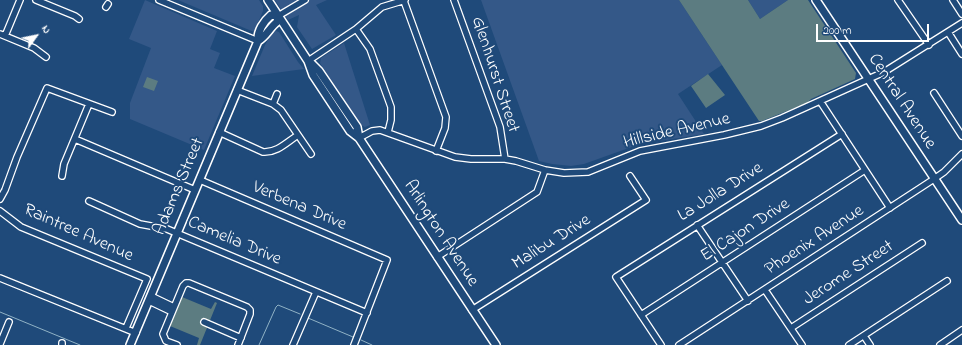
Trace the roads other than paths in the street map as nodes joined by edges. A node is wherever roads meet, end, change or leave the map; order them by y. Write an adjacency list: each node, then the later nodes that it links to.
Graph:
1 (20, 0): 17 (street)
2 (36, 0): 13 (street)
3 (159, 0): 18 (street)
4 (268, 0): 12 (main road, Arlington Avenue)
5 (305, 0): 12 (street)
6 (404, 0): 15 (street); 38 (street)
7 (454, 0): 41 (street, Glenhurst Street)
8 (816, 0): 23 (main road, Central Avenue)
9 (898, 0): 19 (street)
10 (952, 0): 11 (street)
11 (962, 14)
12 (278, 16): 18 (main road, Adams Street); 22 (main road, Arlington Avenue)
13 (79, 19)
14 (962, 23): 16 (street, Hillside Avenue)
15 (356, 29): 22 (street); 32 (street)
16 (948, 32): 19 (street, Hillside Avenue); 20 (street)
17 (2, 35): 21 (street)
18 (258, 41): 24 (main road, Adams Street)
19 (928, 45): 23 (street, Hillside Avenue)
20 (962, 54)
21 (46, 57)
22 (308, 61): 36 (main road, Arlington Avenue)
23 (869, 80): 27 (street, Hillside Avenue); 46 (main road, Central Avenue)
24 (237, 90): 29 (street); 31 (main road, Adams Street)
25 (934, 93): 35 (street)
26 (277, 94): 29 (street)
27 (820, 101): 33 (street); 42 (street, Hillside Avenue)
28 (89, 104): 30 (street); 37 (street); 49 (street)
29 (273, 104): 34 (street)
30 (112, 112)
31 (219, 132): 34 (street); 47 (main road, Adams Street)
32 (388, 132): 36 (street, Hillside Avenue); 38 (street, Hillside Avenue)
33 (842, 134): 43 (street); 54 (street, La Jolla Drive)
34 (298, 135): 39 (street)
35 (962, 136)
36 (359, 138): 57 (main road, Arlington Avenue)
37 (75, 139): 44 (street); 48 (street)
38 (436, 151): 41 (street, Hillside Avenue)
39 (311, 154)
40 (962, 154): 46 (street, Phoenix Avenue)
41 (505, 159): 42 (street, Hillside Avenue)
42 (545, 170): 57 (street)
43 (865, 170): 51 (street); 58 (street, El Cajon Drive)
44 (62, 176)
45 (630, 176): 66 (street, Malibu Drive)
46 (934, 179): 51 (street, Phoenix Avenue); 53 (main road, Central Avenue)
47 (200, 180): 48 (main road, Adams Street); 67 (street, Verbena Drive)
48 (195, 190): 55 (main road, Adams Street)
49 (0, 199)
50 (89, 201): 55 (street, Camelia Drive)
51 (890, 208): 61 (street, Phoenix Avenue)
52 (0, 211): 71 (street, Raintree Avenue)
53 (962, 220)
54 (697, 224): 58 (street); 68 (street, La Jolla Drive)
55 (177, 233): 62 (street, Camelia Drive); 63 (main road, Adams Street)
56 (922, 243): 72 (street, Jerome Street)
57 (437, 257): 66 (main road, Arlington Avenue)
58 (722, 262): 64 (street); 68 (street, El Cajon Drive)
59 (0, 278): 71 (street)
60 (947, 281): 75 (street)
61 (764, 290): 64 (street, Phoenix Avenue); 72 (street)
62 (316, 292): 67 (street, Camelia Drive); 81 (street)
63 (150, 298): 65 (street); 74 (main road, Adams Street)
64 (748, 301): 85 (street, Phoenix Avenue)
65 (173, 309): 76 (street); 79 (street)
66 (472, 310): 83 (main road, Arlington Avenue)
67 (367, 313): 82 (street)
68 (641, 315): 84 (street)
69 (9, 322): 77 (street)
70 (204, 322): 76 (street)
71 (126, 328): 74 (street)
72 (791, 328): 86 (street)
73 (962, 330): 89 (street)
74 (136, 333): 78 (main road, Adams Street)
75 (864, 336): 87 (street); 88 (street)
76 (241, 338): 80 (street)
77 (0, 344)
78 (130, 345)
79 (177, 345)
80 (238, 345)
81 (294, 345)
82 (354, 345)
83 (496, 345)
84 (661, 345)
85 (679, 345)
86 (802, 345)
87 (849, 345)
88 (870, 345)
89 (940, 345)

